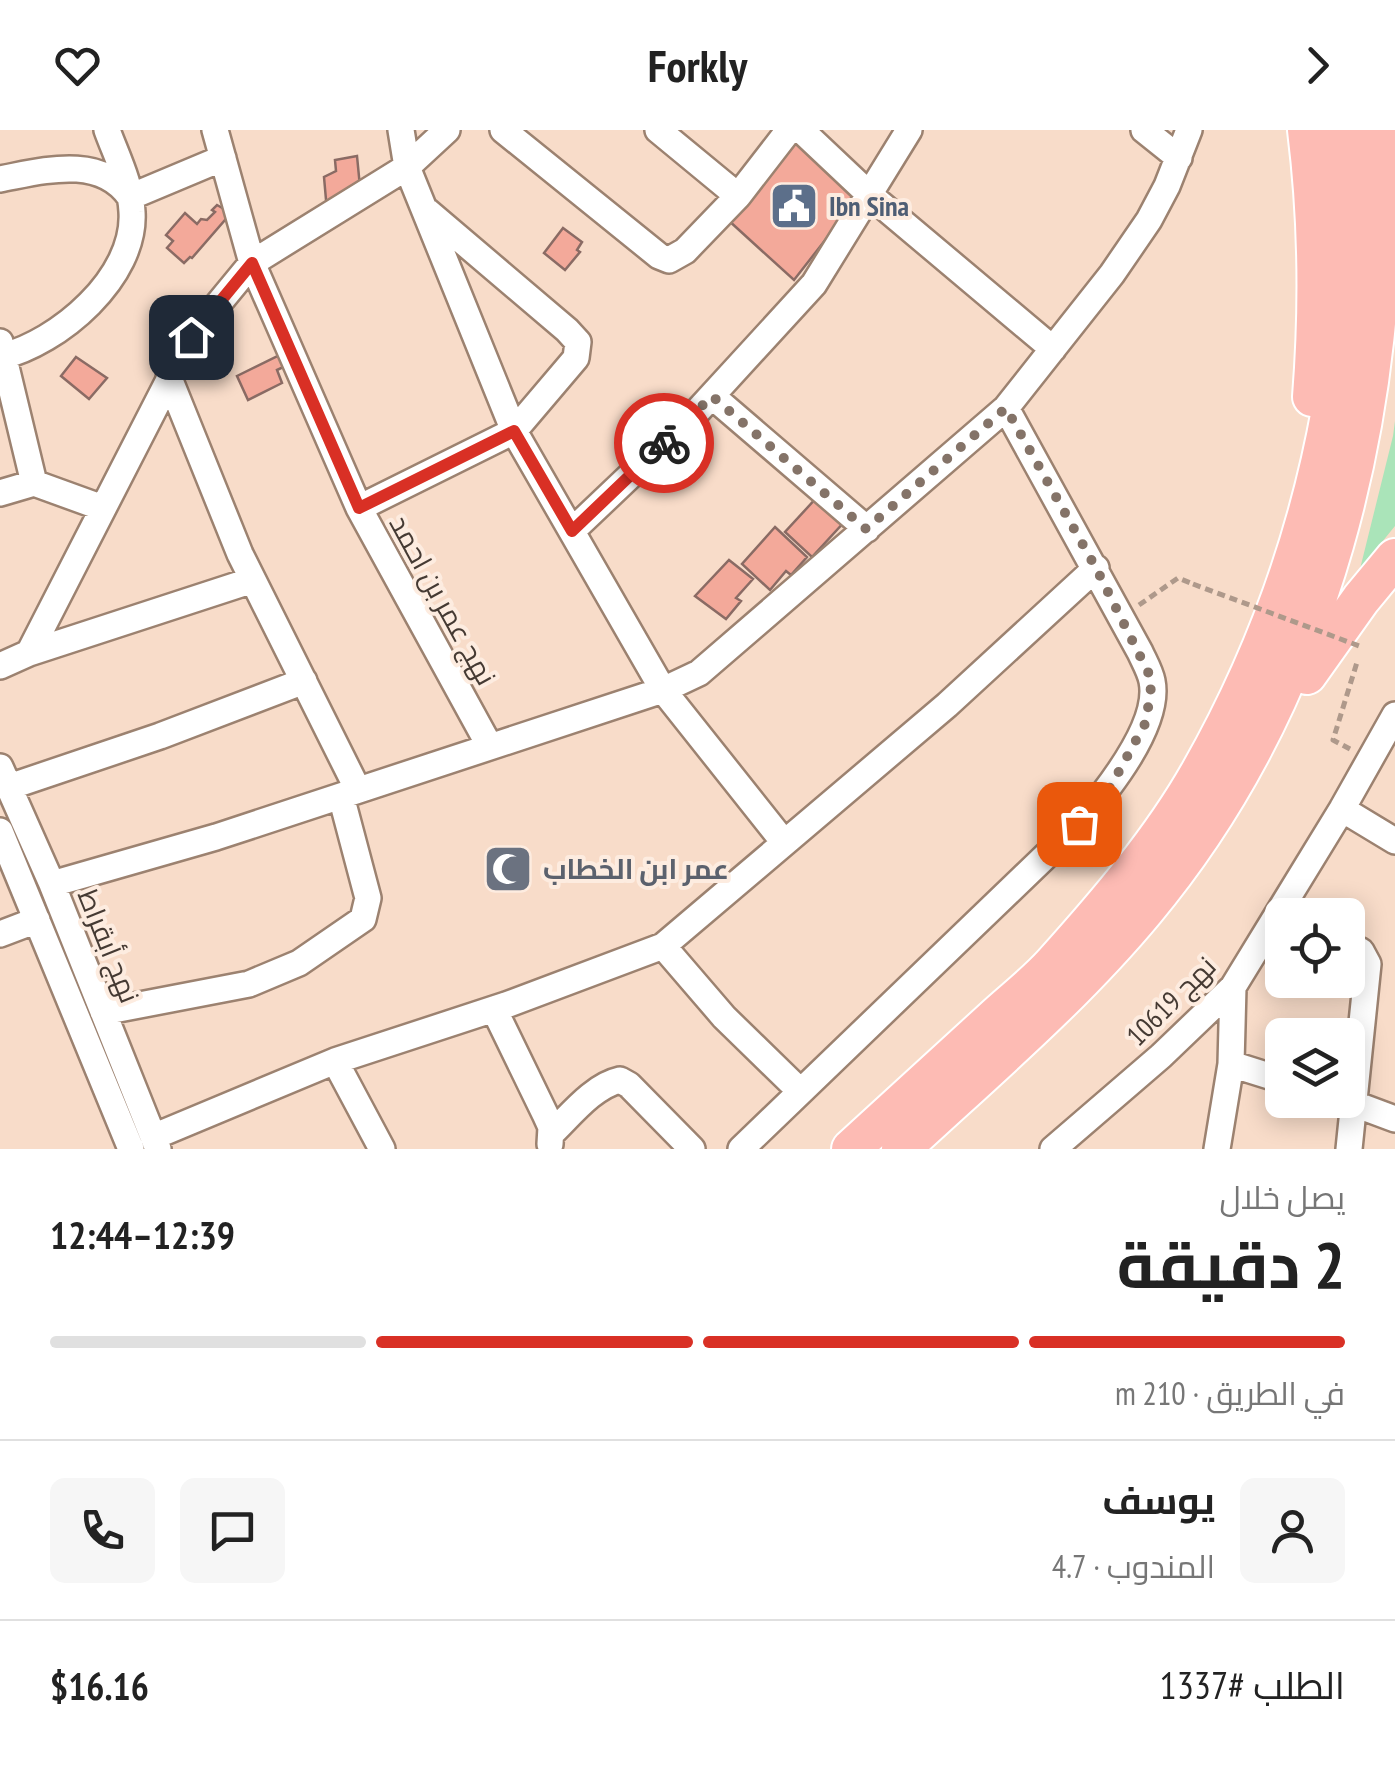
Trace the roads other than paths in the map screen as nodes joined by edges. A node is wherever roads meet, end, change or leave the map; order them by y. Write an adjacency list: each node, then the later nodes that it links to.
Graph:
1 (107, 130): 22 (street)
2 (215, 130): 15 (street, نهج عمر بن احمد)
3 (401, 130): 17 (street)
4 (446, 130): 17 (street)
5 (503, 130): 20 (street)
6 (658, 130): 20 (street)
7 (789, 130): 20 (street)
8 (800, 130): 21 (street)
9 (910, 130): 21 (street)
10 (1144, 130): 16 (street)
11 (1189, 130): 16 (street)
12 (1307, 130): 38 (highway)
13 (1345, 130): 38 (highway)
14 (1380, 130): 19 (highway)
15 (223, 158): 22 (street); 25 (street, نهج عمر بن احمد)
16 (1179, 158): 26 (street)
17 (407, 166): 23 (street); 25 (street)
18 (0, 179): 22 (street)
19 (1385, 190): 24 (highway); 49 (highway)
20 (738, 196)
21 (871, 196): 26 (street); 29 (street)
22 (130, 197): 27 (street)
23 (424, 208): 31 (street); 31 (street)
24 (1395, 244)
25 (252, 263): 28 (street); 35 (street, نهج عمر بن احمد)
26 (1053, 349): 30 (street)
27 (2, 351): 32 (street)
28 (168, 378): 34 (street); 41 (street)
29 (712, 396): 36 (street); 37 (street)
30 (1006, 408): 36 (street); 40 (street)
31 (514, 431): 35 (street); 37 (street)
32 (34, 483): 33 (street); 34 (street)
33 (0, 492)
34 (103, 508): 42 (street)
35 (359, 508): 47 (street, نهج عمر بن احمد)
36 (866, 529): 45 (street)
37 (572, 531): 45 (street)
38 (1301, 536): 79 (highway)
39 (1395, 558): 49 (highway)
40 (1096, 568): 53 (street); 69 (street)
41 (253, 580): 42 (street); 44 (street)
42 (30, 653): 43 (street)
43 (0, 666)
44 (304, 681): 48 (street); 50 (street)
45 (663, 690): 47 (street); 53 (street)
46 (1395, 715): 51 (street, نهج 10619)
47 (489, 745): 50 (street)
48 (4, 777): 55 (street, نهج أبقراط)
49 (1229, 789): 80 (highway)
50 (349, 793): 55 (street); 65 (street)
51 (1342, 809): 54 (street); 56 (street, نهج 10619)
52 (0, 832): 57 (street, نهج أبقراط)
53 (782, 841): 60 (street)
54 (1395, 842)
55 (52, 884): 65 (street, نهج أبقراط)
56 (1294, 898)
57 (37, 920): 58 (street); 74 (street, نهج أبقراط)
58 (0, 934)
59 (1265, 942): 63 (street, نهج 10619)
60 (663, 946): 64 (street); 69 (street)
61 (1365, 958): 62 (street)
62 (1365, 985)
63 (1233, 986): 67 (street); 75 (street, نهج 10619)
64 (494, 1008): 66 (street); 73 (street)
65 (103, 1012): 74 (street, نهج أبقراط)
66 (335, 1061): 74 (street); 76 (street)
67 (1231, 1064): 68 (street); 81 (street)
68 (1265, 1075)
69 (800, 1091): 78 (street)
70 (1365, 1108): 72 (street)
71 (1348, 1118): 82 (street)
72 (1395, 1119)
73 (550, 1142): 77 (street)
74 (147, 1145)
75 (1059, 1146)
76 (382, 1149)
77 (692, 1149)
78 (742, 1149)
79 (851, 1149)
80 (901, 1149)
81 (1217, 1149)
82 (1349, 1149)

